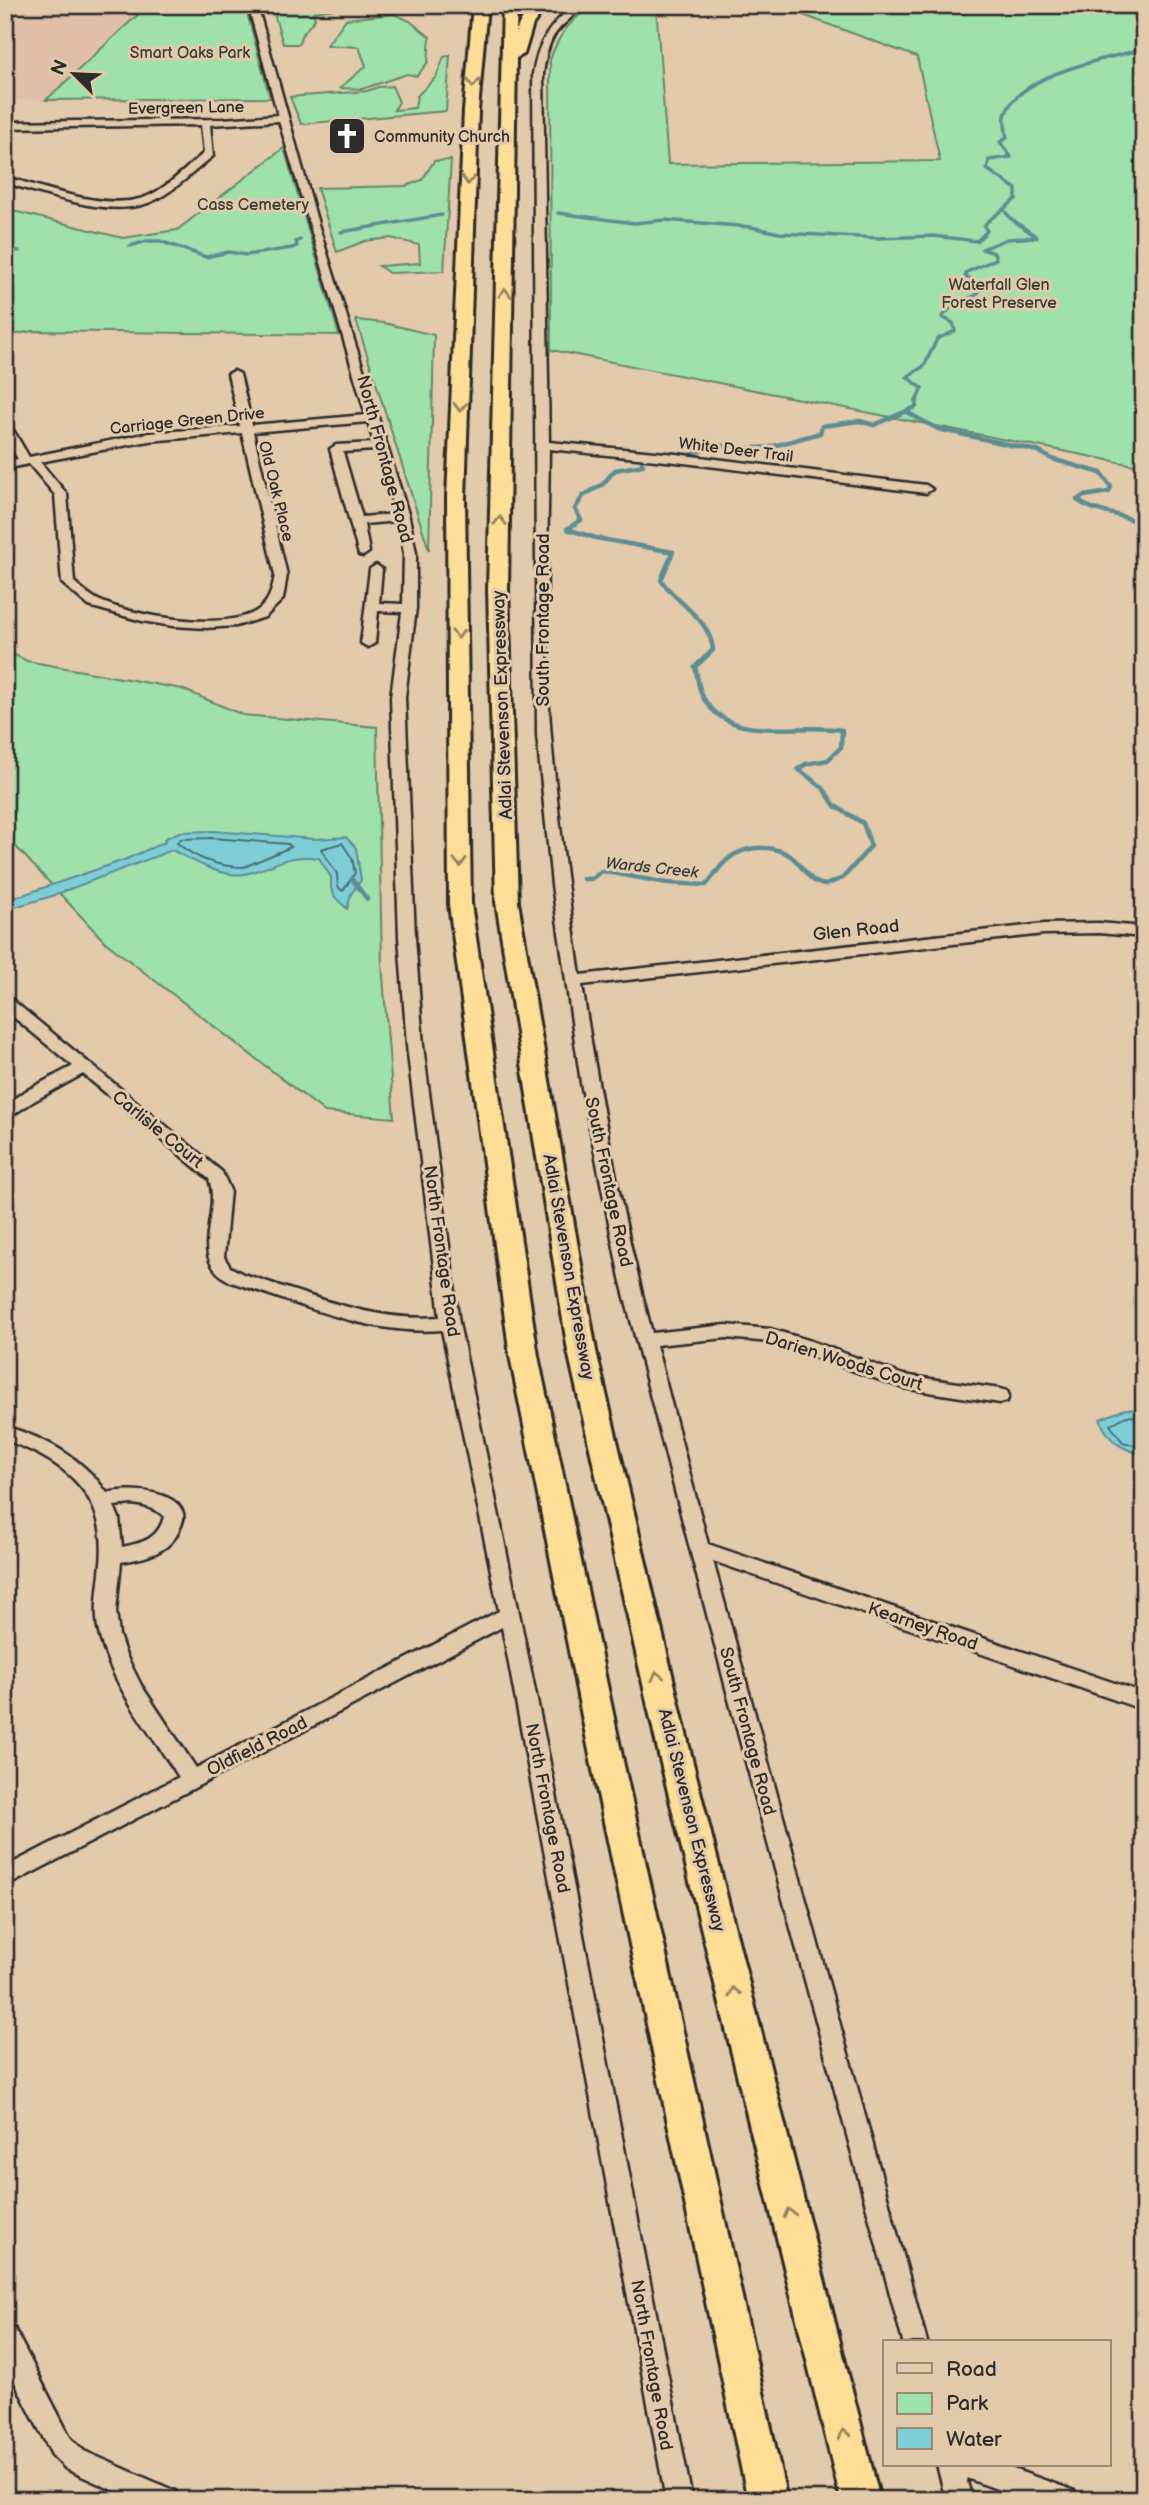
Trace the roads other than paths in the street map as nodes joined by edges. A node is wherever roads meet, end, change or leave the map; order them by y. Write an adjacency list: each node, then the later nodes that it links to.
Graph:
1 (252, 5): 9 (street, North Frontage Road)
2 (480, 5): 7 (highway)
3 (510, 5): 8 (highway, Adlai Stevenson Expressway)
4 (540, 5): 8 (highway)
5 (582, 5): 17 (street, South Frontage Road)
6 (462, 17): 7 (highway)
7 (475, 57): 51 (highway, one-way to 51)
8 (509, 75): 52 (highway, Adlai Stevenson Expressway, one-way to 8)
9 (284, 118): 10 (street, Evergreen Lane); 14 (street, North Frontage Road)
10 (205, 122): 11 (street, Evergreen Lane); 12 (street)
11 (5, 125)
12 (5, 180)
13 (234, 374): 16 (street, Old Oak Place)
14 (374, 418): 16 (street, Carriage Green Drive); 18 (street, North Frontage Road)
15 (5, 425): 19 (street)
16 (246, 429): 19 (street, Carriage Green Drive); 19 (street, Old Oak Place)
17 (543, 445): 21 (street, White Deer Trail); 30 (street, South Frontage Road)
18 (382, 446): 22 (street, North Frontage Road); 23 (street)
19 (29, 461): 20 (street, Carriage Green Drive)
20 (5, 466)
21 (926, 489)
22 (403, 517): 23 (street); 27 (street, North Frontage Road)
23 (357, 521): 24 (street)
24 (363, 552)
25 (376, 569): 26 (street)
26 (372, 607): 27 (street); 28 (street)
27 (409, 608): 34 (street, North Frontage Road)
28 (368, 643)
29 (1144, 932): 30 (street, Glen Road)
30 (573, 981): 35 (street, South Frontage Road)
31 (5, 1002): 32 (street, Carlisle Court)
32 (82, 1068): 33 (street); 34 (street, Carlisle Court)
33 (5, 1115)
34 (450, 1323): 41 (street, North Frontage Road)
35 (646, 1340): 36 (street, Darien Woods Court); 39 (street, South Frontage Road)
36 (1000, 1396)
37 (5, 1433): 38 (street)
38 (103, 1502): 40 (street); 40 (street)
39 (702, 1550): 42 (street, Kearney Road); 46 (street, South Frontage Road)
40 (111, 1556): 43 (street)
41 (510, 1614): 43 (street, Oldfield Road); 50 (street, North Frontage Road)
42 (1144, 1702)
43 (192, 1779): 44 (street, Oldfield Road)
44 (5, 1878)
45 (5, 2337): 49 (street)
46 (914, 2340)
47 (950, 2466): 53 (street)
48 (969, 2466): 54 (street)
49 (166, 2500)
50 (679, 2500)
51 (768, 2500)
52 (861, 2500)
53 (959, 2500)
54 (1066, 2500)

